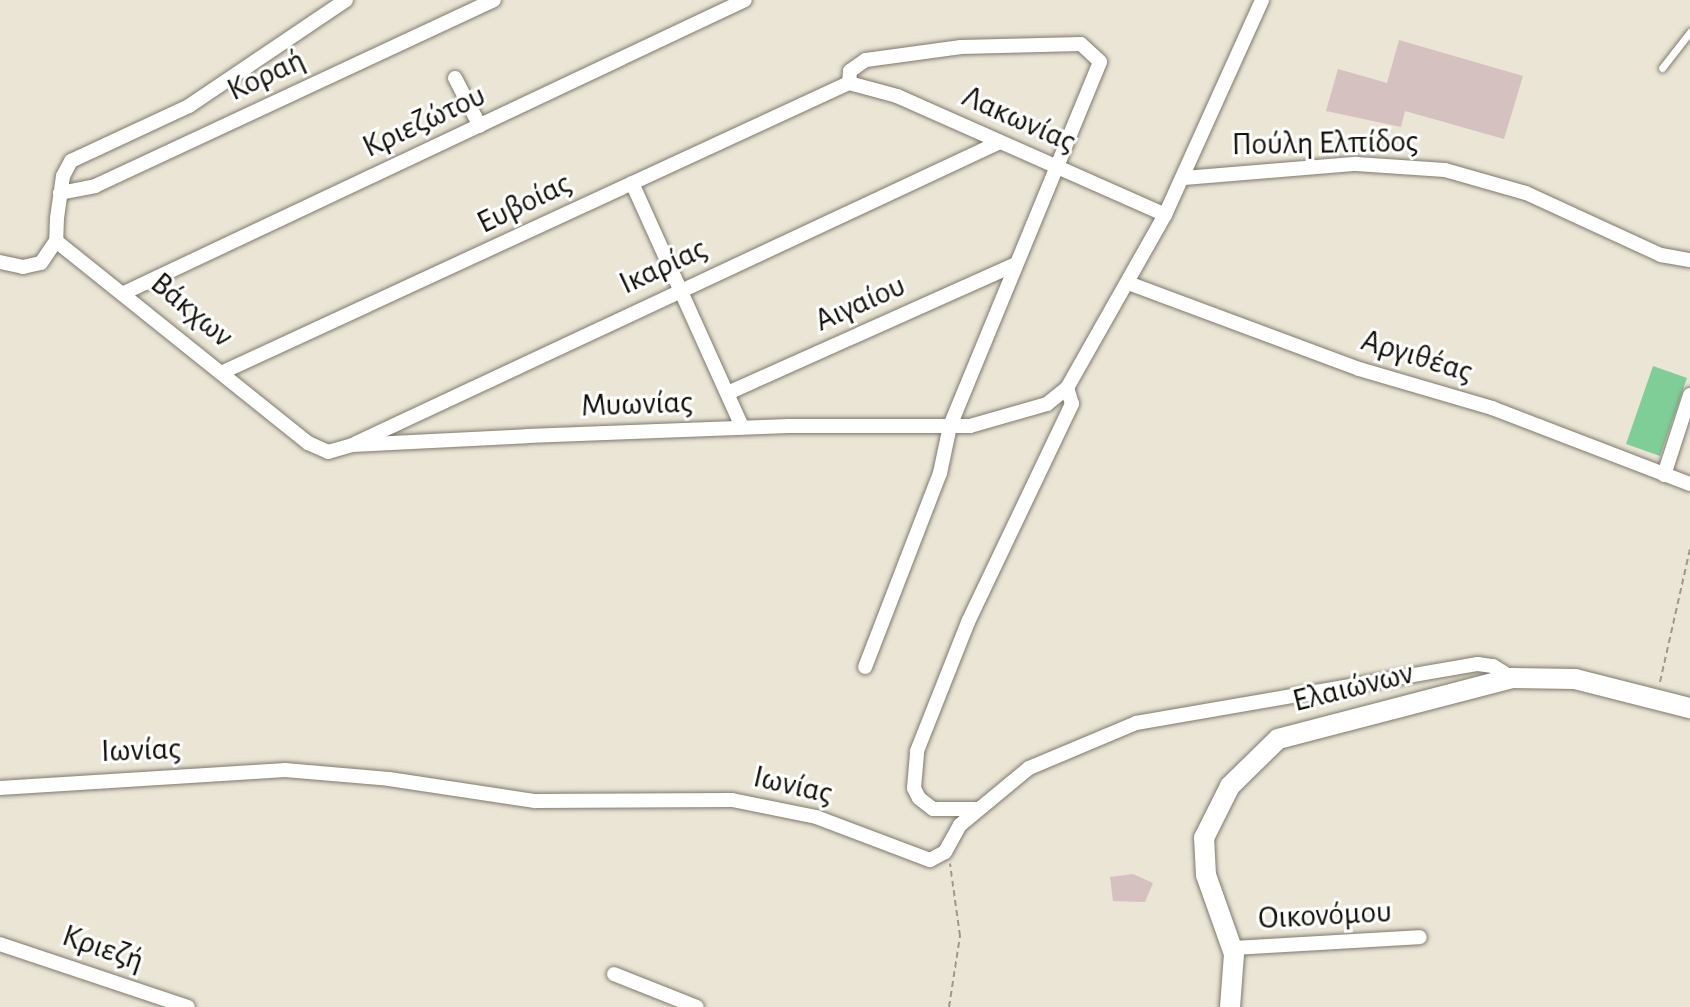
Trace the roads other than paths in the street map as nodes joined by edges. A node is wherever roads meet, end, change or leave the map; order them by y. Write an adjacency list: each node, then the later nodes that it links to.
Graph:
1 (346, 0): 14 (street)
2 (494, 0): 14 (street, Κοραή)
3 (745, 0): 9 (street, Κριεζώτου)
4 (1262, 0): 12 (street)
5 (1690, 32): 6 (lane)
6 (1662, 68)
7 (455, 78): 9 (street)
8 (849, 83): 10 (street, Λακωνίας); 11 (street, Ευβοίας); 13 (street, Ευβοίας)
9 (480, 126): 22 (street, Κριεζώτου)
10 (1000, 142): 11 (street, Λακωνίας); 21 (street, Ικαρίας)
11 (1057, 166): 15 (street, Λακωνίας); 19 (street)
12 (1184, 178): 15 (street); 17 (street, Πούλη Ελπίδος)
13 (632, 183): 21 (street); 23 (street, Ευβοίας)
14 (60, 193): 16 (street)
15 (1165, 215): 20 (street)
16 (56, 241): 18 (street); 22 (street, Βάκχων)
17 (1690, 260)
18 (0, 262)
19 (1014, 265): 25 (street, Αιγαίου); 27 (street)
20 (1128, 283): 24 (street); 31 (street, Αργιθέας)
21 (679, 289): 25 (street); 29 (street, Ικαρίας)
22 (126, 292): 23 (street, Βάκχων)
23 (223, 372): 30 (street, Βάκχων)
24 (1067, 388): 27 (street, Μυωνίας); 37 (street)
25 (730, 392): 28 (street)
26 (1690, 395): 31 (street)
27 (950, 426): 28 (street, Μυωνίας); 33 (street)
28 (742, 427): 29 (street, Μυωνίας)
29 (352, 445): 30 (street, Μυωνίας)
30 (328, 452)
31 (1664, 475): 32 (street, Αργιθέας)
32 (1690, 484)
33 (865, 667)
34 (1512, 678): 35 (main road, Ελαιώνων); 37 (street); 40 (main road, Ελαιώνων)
35 (1690, 708)
36 (0, 788): 37 (street, Ιωνίας)
37 (978, 809)
38 (1420, 937): 40 (street, Οικονόμου)
39 (0, 944): 42 (street, Κριεζή)
40 (1232, 948): 44 (main road, Ελαιώνων)
41 (614, 974): 43 (street)
42 (188, 1007)
43 (697, 1007)
44 (1230, 1007)

